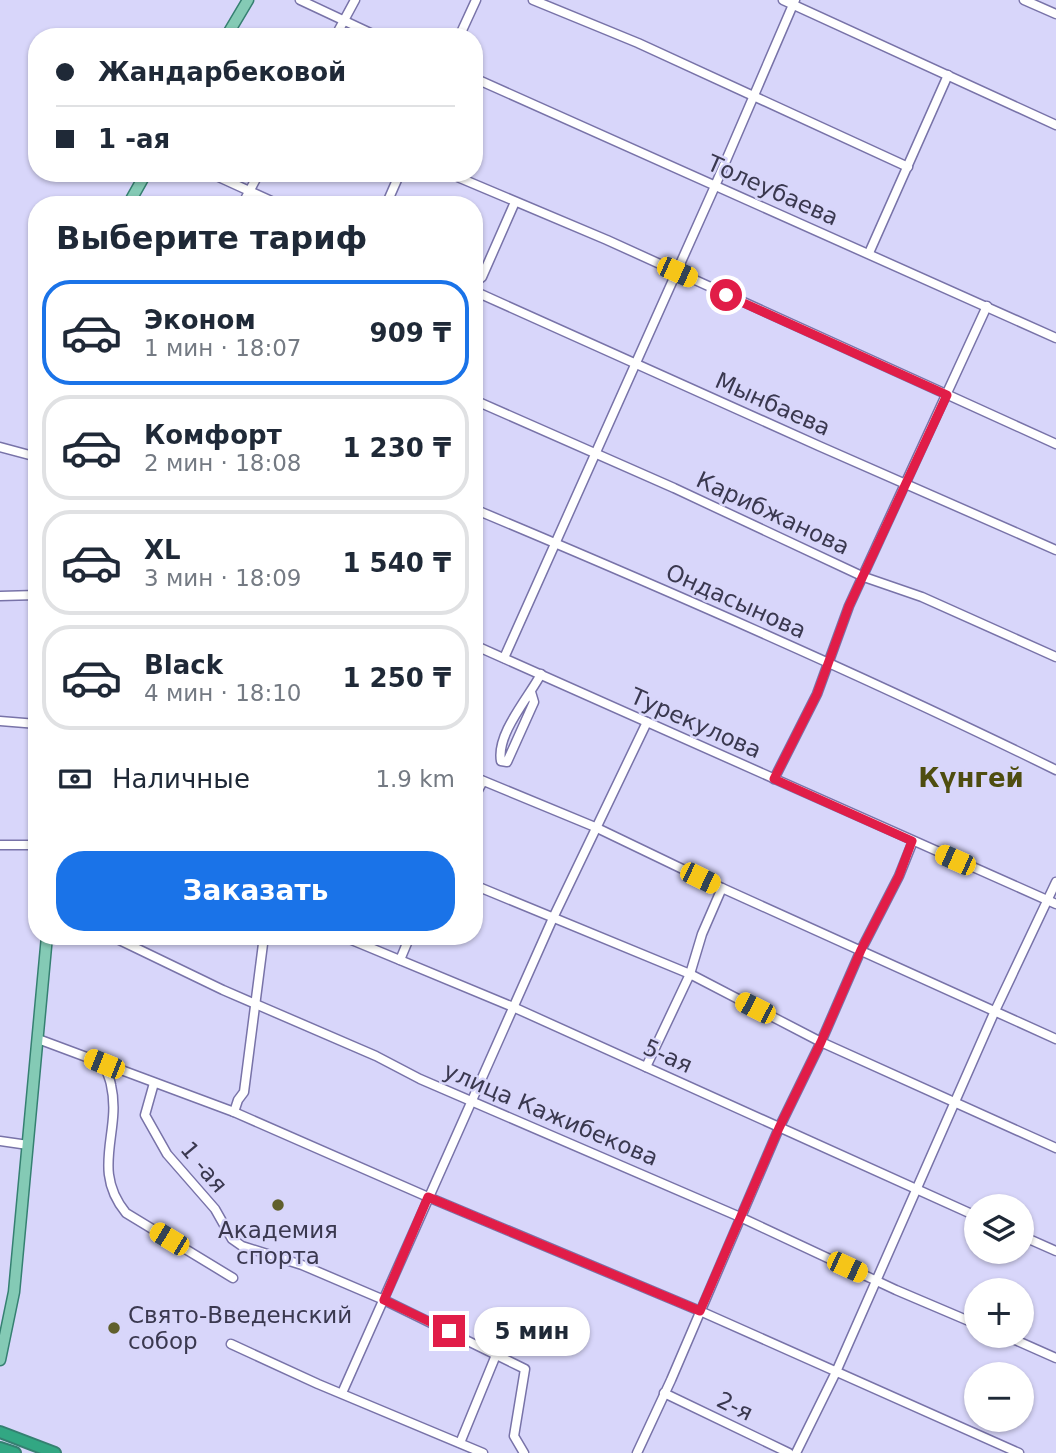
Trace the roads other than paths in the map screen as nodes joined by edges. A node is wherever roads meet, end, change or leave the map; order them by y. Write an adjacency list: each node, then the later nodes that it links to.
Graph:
1 (248, 0): 11 (main road)
2 (300, 0): 10 (street)
3 (355, 0): 10 (street)
4 (476, 0): 14 (street)
5 (533, 0): 17 (street)
6 (783, 0): 8 (street)
7 (1024, 0): 9 (street)
8 (794, 2): 15 (street); 17 (street)
9 (1056, 15)
10 (343, 21): 12 (street); 13 (street)
11 (231, 28)
12 (340, 28)
13 (359, 28)
14 (463, 28)
15 (948, 75): 18 (street); 19 (street)
16 (483, 82): 23 (street, Толеубаева)
17 (754, 96): 19 (street); 23 (street)
18 (1056, 125)
19 (908, 167): 28 (street)
20 (228, 182): 24 (street)
21 (254, 182): 24 (street)
22 (469, 182): 27 (street)
23 (715, 186): 28 (street, Толеубаева); 29 (street)
24 (248, 192): 25 (street); 26 (street)
25 (246, 196)
26 (258, 196)
27 (515, 202): 29 (street); 30 (street)
28 (869, 253): 32 (street, Толеубаева)
29 (677, 272): 34 (street); 35 (street)
30 (483, 275)
31 (483, 295): 34 (street, Мынбаева)
32 (987, 306): 33 (street, Толеубаева); 35 (street)
33 (1056, 338)
34 (636, 363): 39 (street); 41 (street, Мынбаева)
35 (947, 395): 37 (street); 41 (street)
36 (483, 404): 39 (street, Карибжанова)
37 (1056, 444)
38 (0, 447): 40 (street)
39 (595, 454): 43 (street); 45 (street, Карибжанова)
40 (28, 455)
41 (905, 483): 44 (street, Мынбаева); 45 (street)
42 (483, 513): 43 (street, Ондасынова)
43 (555, 543): 49 (street); 51 (street, Ондасынова)
44 (1056, 550)
45 (864, 577): 50 (street, Карибжанова); 51 (street)
46 (0, 596): 47 (street)
47 (28, 596)
48 (483, 649): 49 (street, Турекулова)
49 (504, 657): 52 (street, Турекулова)
50 (1056, 657)
51 (828, 662): 57 (street, Ондасынова); 58 (street)
52 (541, 674): 53 (street); 55 (street, Турекулова)
53 (531, 692): 53 (street)
54 (0, 721): 56 (street)
55 (647, 722): 58 (street, Турекулова); 60 (street)
56 (28, 723)
57 (1056, 770)
58 (774, 779): 61 (street, Турекулова)
59 (483, 781): 60 (street)
60 (595, 827): 65 (street); 68 (street)
61 (912, 841): 67 (street, Турекулова); 74 (street)
62 (0, 845): 63 (street)
63 (28, 845)
64 (1056, 882): 67 (street)
65 (722, 888): 74 (street); 76 (street)
66 (483, 889): 68 (street)
67 (1052, 902): 79 (street)
68 (552, 918): 76 (street); 78 (street)
69 (46, 945): 80 (main road)
70 (130, 945): 77 (street, улица Кажибекова)
71 (263, 945): 77 (street)
72 (364, 945): 75 (street, 5-ая)
73 (407, 945): 75 (street)
74 (861, 950): 79 (street); 82 (street)
75 (400, 960): 78 (street, 5-ая)
76 (690, 974): 82 (street); 84 (street)
77 (257, 1004): 86 (street, улица Кажибекова); 88 (street)
78 (513, 1007): 84 (street, 5-ая); 86 (street)
79 (994, 1013): 81 (street); 87 (street)
80 (37, 1039): 83 (street); 91 (main road)
81 (1056, 1040)
82 (821, 1042): 87 (street); 89 (street)
83 (104, 1064): 85 (street); 99 (street)
84 (646, 1067): 89 (street, 5-ая)
85 (154, 1083): 88 (street); 101 (street, 1 -ая)
86 (472, 1101): 94 (street); 96 (street, улица Кажибекова)
87 (955, 1103): 92 (street); 93 (street)
88 (234, 1112): 94 (street)
89 (779, 1128): 93 (street, 5-ая); 96 (street)
90 (0, 1141): 91 (street)
91 (28, 1145): 108 (main road)
92 (1056, 1148)
93 (917, 1190): 95 (street, 5-ая); 100 (street)
94 (428, 1197): 101 (street); 102 (street)
95 (964, 1211)
96 (740, 1217): 100 (street, улица Кажибекова); 102 (street)
97 (1034, 1241): 98 (street)
98 (1056, 1251)
99 (233, 1278)
100 (876, 1281): 103 (street, улица Кажибекова); 109 (street)
101 (384, 1300): 106 (street, 1 -ая); 110 (street)
102 (700, 1311): 109 (street); 111 (street)
103 (964, 1319)
104 (230, 1344): 110 (street)
105 (1033, 1348): 107 (street)
106 (496, 1355): 113 (street); 118 (street, 1 -ая)
107 (1056, 1358)
108 (0, 1360)
109 (836, 1372): 121 (street); 122 (street)
110 (342, 1393): 113 (street)
111 (664, 1393): 119 (street); 120 (street, 2-я)
112 (0, 1432): 116 (highway)
113 (460, 1443): 117 (street)
114 (0, 1448): 115 (highway)
115 (15, 1453)
116 (55, 1453)
117 (483, 1453)
118 (524, 1453)
119 (637, 1453)
120 (789, 1453)
121 (796, 1453)
122 (1018, 1453)

